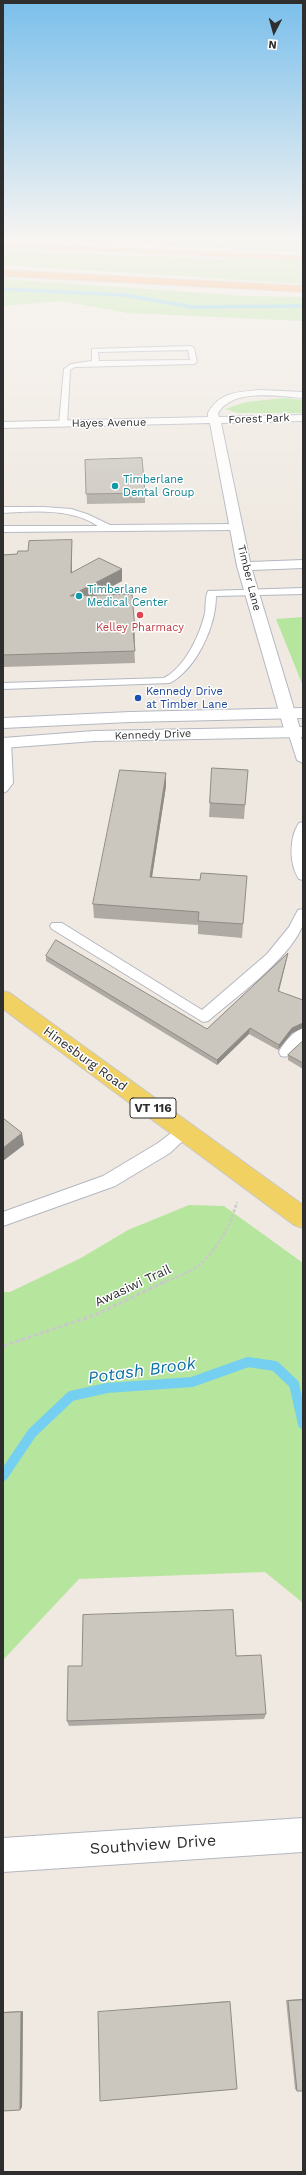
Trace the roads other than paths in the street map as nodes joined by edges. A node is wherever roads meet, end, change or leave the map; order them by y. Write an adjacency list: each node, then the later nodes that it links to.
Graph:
1 (96, 363): 1 (lane); 5 (lane)
2 (303, 395): 4 (street)
3 (303, 418): 4 (street, Forest Park)
4 (215, 421): 5 (street, Hayes Avenue); 8 (street, Timber Lane)
5 (63, 424): 6 (street, Hayes Avenue)
6 (3, 425)
7 (3, 510): 9 (lane)
8 (236, 527): 9 (lane); 12 (street, Timber Lane)
9 (108, 528): 10 (lane)
10 (3, 530)
11 (303, 564): 12 (street)
12 (244, 566): 14 (street, Timber Lane)
13 (303, 591): 14 (lane)
14 (251, 592): 15 (lane); 16 (street, Timber Lane)
15 (3, 686)
16 (295, 714): 17 (street, Kennedy Drive); 18 (street, Timber Lane)
17 (3, 723)
18 (298, 732): 19 (street, Kennedy Drive); 20 (lane)
19 (4, 742): 21 (lane)
20 (303, 760)
21 (3, 788)
22 (303, 826): 23 (lane)
23 (303, 876)
24 (303, 913): 25 (lane)
25 (57, 926)
26 (3, 998): 29 (main road, Hinesburg Road / VT 116)
27 (303, 1033): 28 (lane)
28 (286, 1052)
29 (184, 1131): 30 (main road, Hinesburg Road / VT 116); 31 (lane)
30 (303, 1218)
31 (3, 1219)
32 (303, 1835): 33 (street, Southview Drive)
33 (3, 1855)

